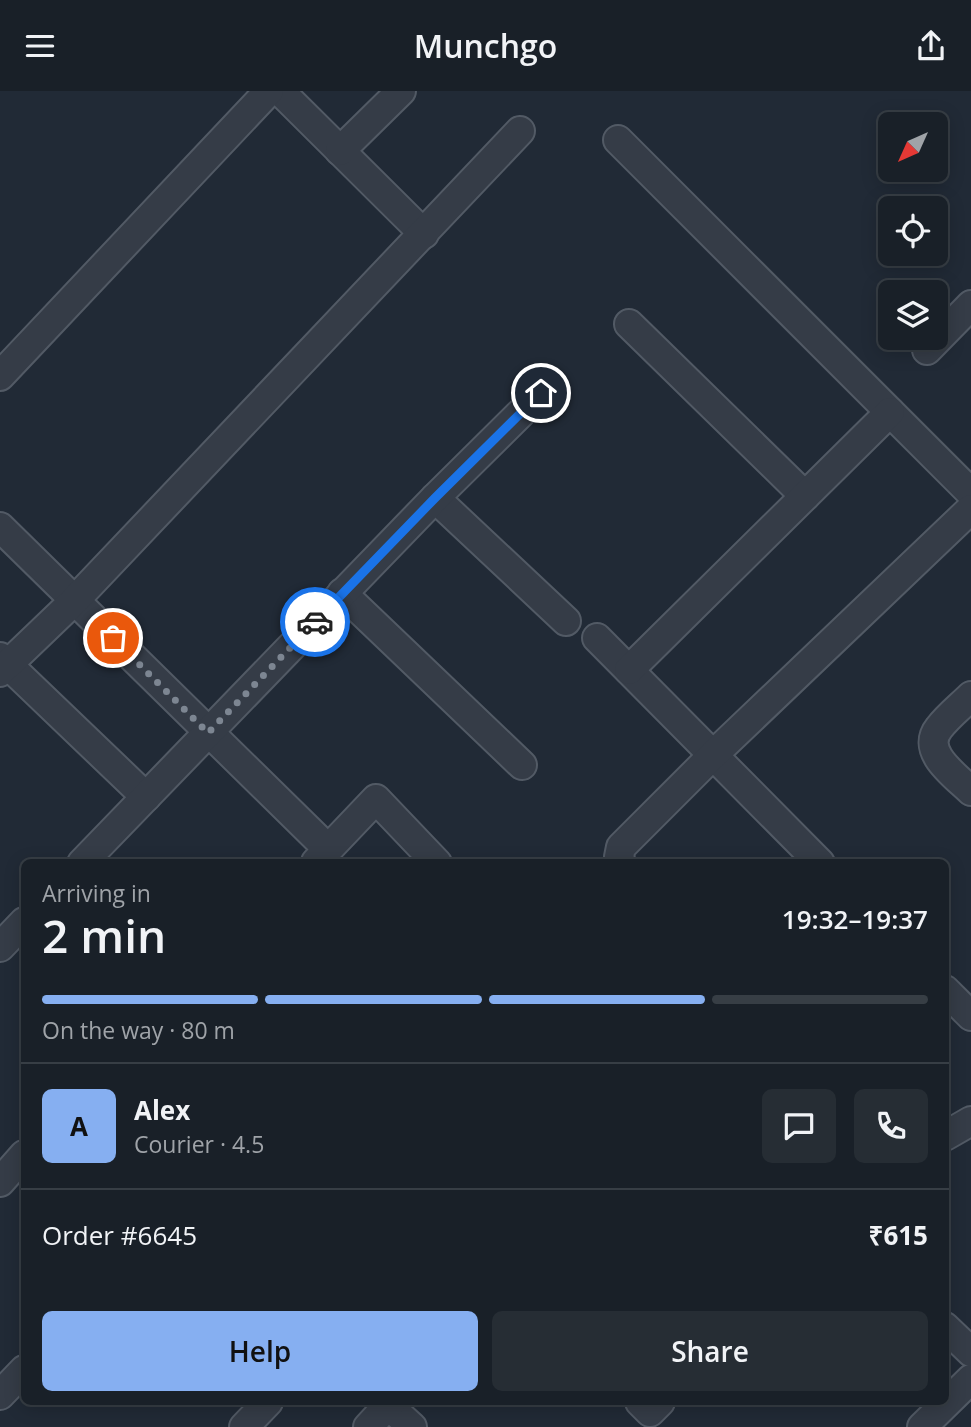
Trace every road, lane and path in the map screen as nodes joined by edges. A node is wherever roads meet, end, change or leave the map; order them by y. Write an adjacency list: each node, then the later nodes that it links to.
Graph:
1 (269, 91): 11 (street)
2 (280, 91): 6 (street)
3 (401, 91): 6 (street)
4 (520, 131): 7 (street)
5 (618, 140): 13 (street)
6 (340, 151): 7 (street)
7 (424, 234): 20 (street)
8 (971, 305): 10 (street)
9 (629, 324): 15 (street)
10 (948, 329)
11 (0, 376)
12 (541, 393): 16 (street)
13 (890, 412): 14 (street); 15 (street)
14 (971, 493)
15 (804, 496): 24 (street)
16 (435, 498): 19 (street); 21 (street)
17 (971, 509): 27 (street)
18 (0, 527): 20 (street)
19 (342, 593): 26 (street); 28 (street)
20 (75, 600): 23 (street); 26 (street)
21 (566, 621)
22 (597, 638): 24 (street)
23 (3, 664): 30 (street)
24 (629, 670): 27 (street)
25 (971, 696): 29 (street)
26 (208, 733): 30 (street); 31 (street)
27 (713, 755): 34 (street); 35 (street)
28 (522, 765)
29 (971, 791)
30 (146, 797): 32 (street)
31 (322, 856): 33 (street)
32 (86, 859)
33 (433, 859)
34 (620, 859)
35 (816, 859)
36 (21, 925): 37 (street)
37 (0, 947)
38 (949, 994): 39 (street)
39 (971, 1016)
40 (949, 1115): 41 (street)
41 (971, 1121): 42 (street)
42 (949, 1134)
43 (21, 1158): 44 (street)
44 (0, 1181)
45 (949, 1331): 46 (street)
46 (971, 1352)
47 (21, 1373): 49 (street)
48 (971, 1379): 50 (street)
49 (0, 1395)
50 (949, 1401)
51 (265, 1405): 55 (street)
52 (388, 1405): 56 (street)
53 (392, 1405): 57 (street)
54 (944, 1405): 58 (street)
55 (244, 1427)
56 (368, 1427)
57 (412, 1427)
58 (922, 1427)

